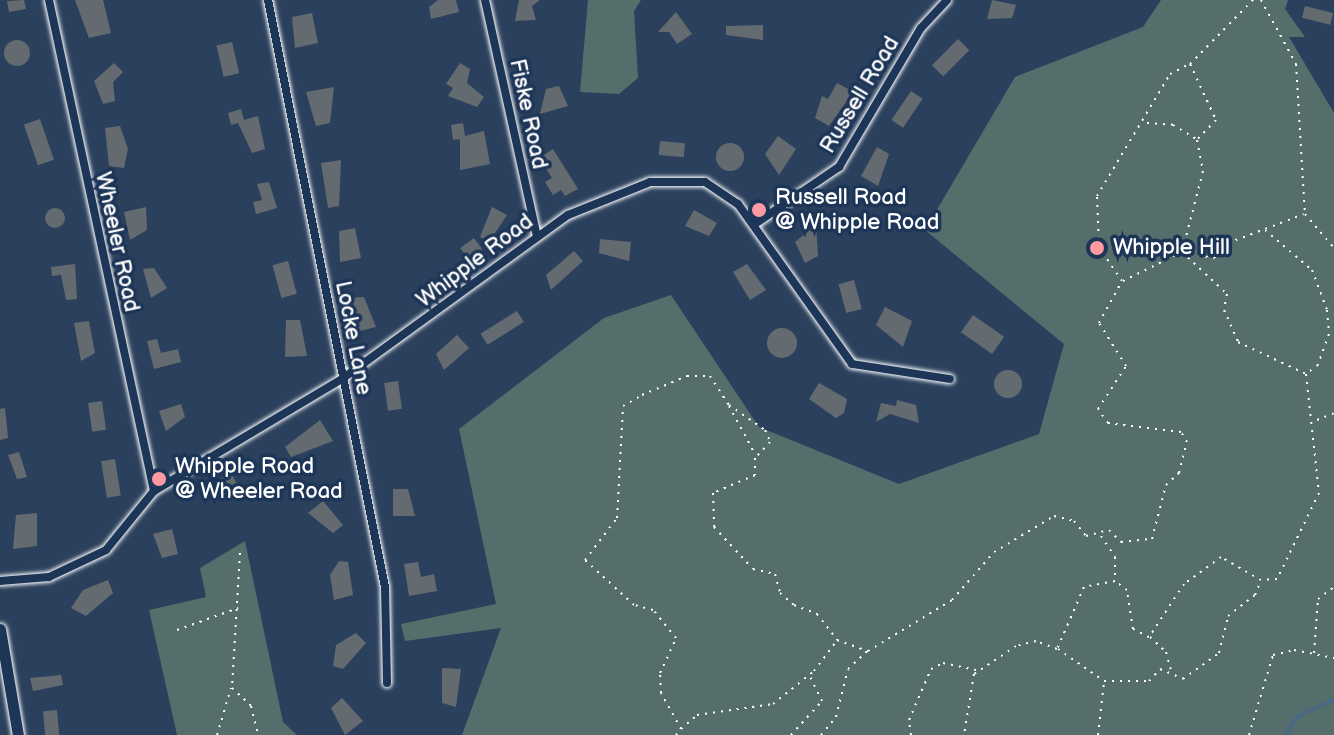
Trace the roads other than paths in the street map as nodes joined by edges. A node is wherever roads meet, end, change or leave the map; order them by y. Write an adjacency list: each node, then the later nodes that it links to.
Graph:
1 (49, 0): 9 (street, Wheeler Road)
2 (268, 0): 7 (street, Locke Lane)
3 (485, 0): 6 (street, Fiske Road)
4 (947, 0): 5 (street, Russell Road)
5 (755, 224): 6 (street, Whipple Road); 8 (street, Whipple Road)
6 (537, 236): 7 (street, Whipple Road)
7 (342, 379): 9 (street, Whipple Road); 13 (street, Locke Lane)
8 (950, 379)
9 (154, 491): 10 (street, Whipple Road)
10 (0, 581)
11 (0, 629): 12 (main road)
12 (2, 650): 14 (main road)
13 (387, 683)
14 (18, 735)

